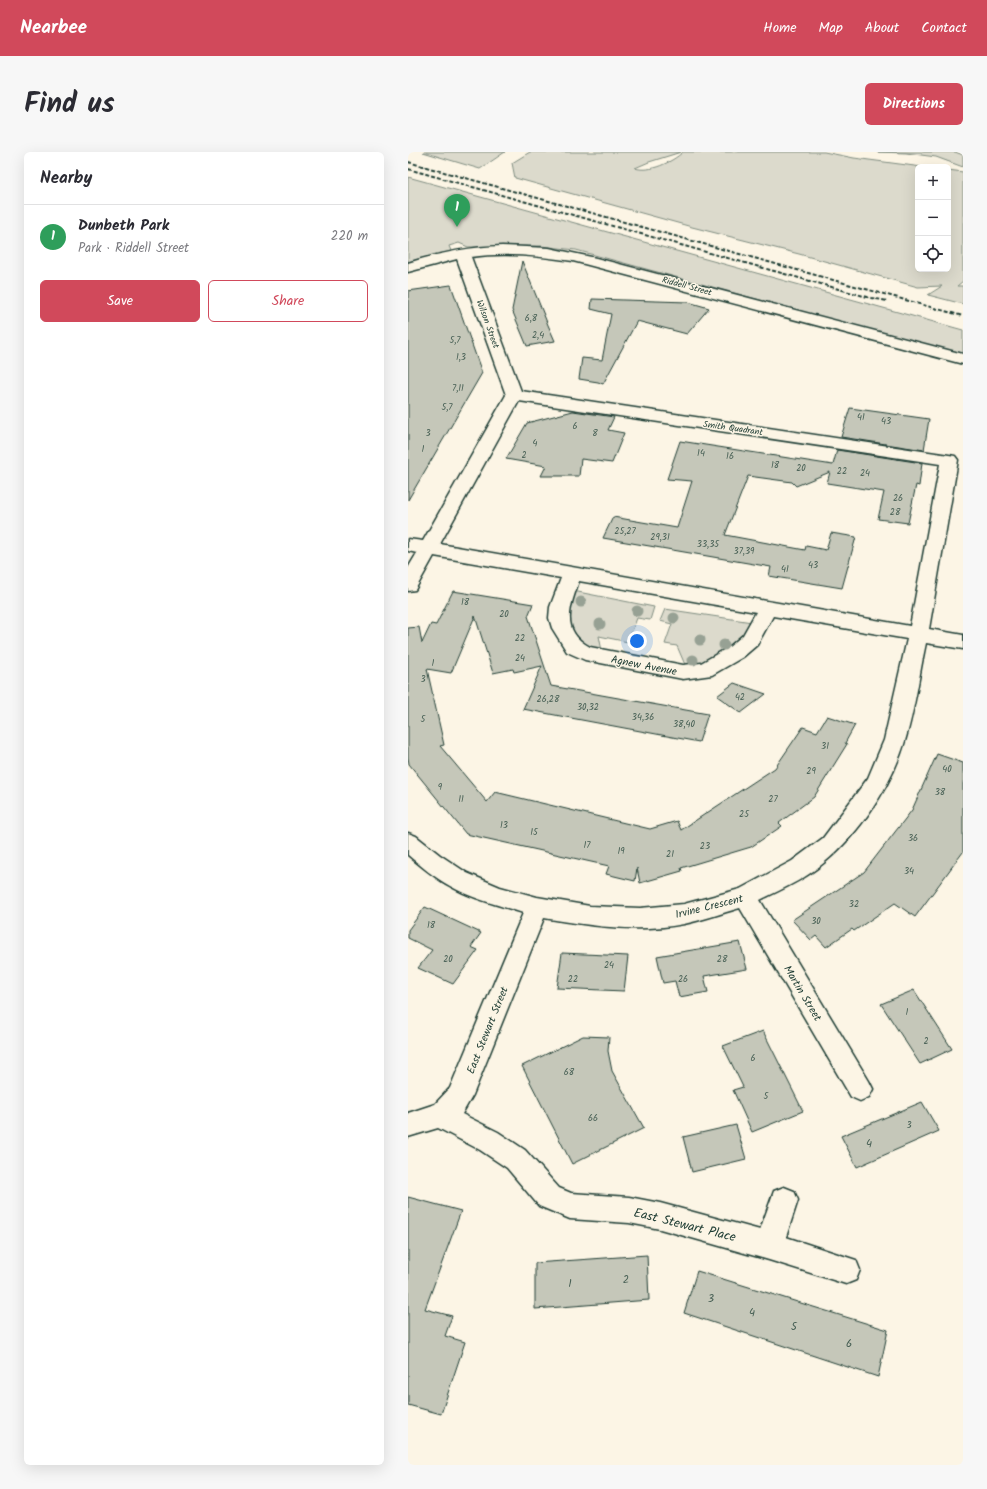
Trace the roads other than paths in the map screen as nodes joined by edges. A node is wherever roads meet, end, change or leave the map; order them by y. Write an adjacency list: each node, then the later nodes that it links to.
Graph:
1 (462, 253): 2 (street, Riddell Street); 3 (street, Riddell Street); 4 (street, Wilson Street)
2 (408, 268)
3 (963, 359)
4 (514, 395): 5 (street, Smith Quadrant); 7 (street)
5 (956, 459): 11 (street, Smith Quadrant)
6 (408, 544): 7 (street)
7 (429, 548): 8 (street); 9 (street)
8 (572, 573): 10 (street); 10 (street, Agnew Avenue)
9 (408, 585)
10 (768, 608): 11 (street)
11 (918, 635): 12 (street); 14 (street, Irvine Crescent)
12 (963, 642)
13 (408, 842): 15 (street, Irvine Crescent)
14 (746, 897): 15 (street, Irvine Crescent); 16 (street, Martin Street)
15 (537, 907): 17 (street, East Stewart Street)
16 (860, 1089)
17 (440, 1116): 18 (street, East Stewart Street); 20 (street, East Stewart Place)
18 (408, 1125)
19 (784, 1200): 20 (street)
20 (769, 1246): 21 (street, East Stewart Place)
21 (846, 1270)

